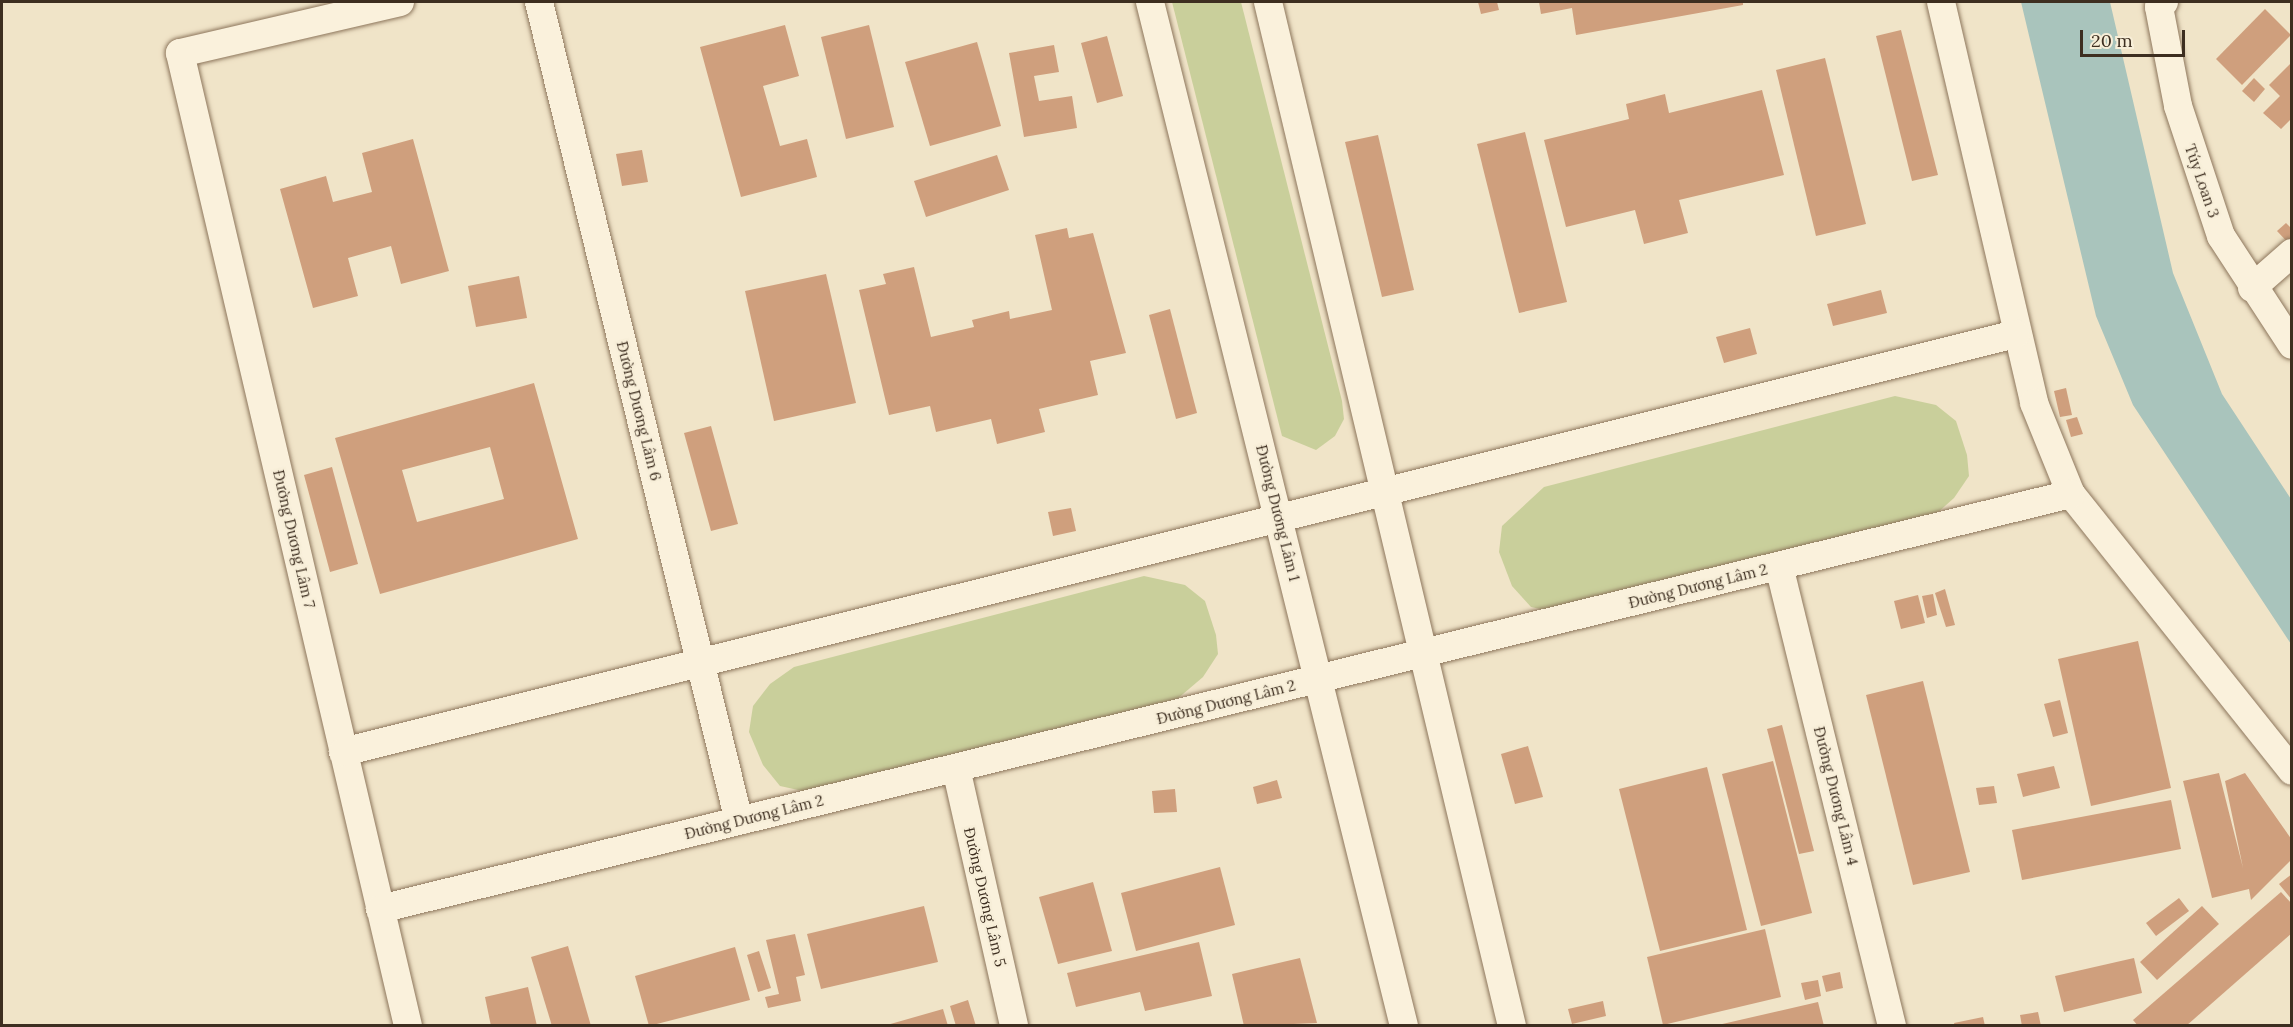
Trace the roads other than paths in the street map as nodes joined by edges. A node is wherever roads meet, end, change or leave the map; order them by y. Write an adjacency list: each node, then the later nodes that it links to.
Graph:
1 (400, 2): 18 (street, Đường Dương Lâm 7)
2 (539, 2): 16 (street, Đường Dương Lâm 6)
3 (1150, 2): 13 (street, Đường Dương Lâm 1)
4 (1268, 2): 11 (street)
5 (1941, 2): 9 (street)
6 (2164, 2): 8 (street, Túy Loan 3)
7 (2292, 253): 8 (street)
8 (2252, 288): 10 (street, Túy Loan 3)
9 (2016, 334): 11 (street); 12 (street)
10 (2292, 345)
11 (1385, 492): 13 (street); 15 (street)
12 (2071, 494): 14 (street, Đường Dương Lâm 2); 20 (street)
13 (1279, 518): 16 (street); 17 (street, Đường Dương Lâm 1)
14 (1779, 566): 15 (street, Đường Dương Lâm 2); 27 (street, Đường Dương Lâm 4)
15 (1423, 654): 17 (street, Đường Dương Lâm 2); 26 (street)
16 (701, 663): 18 (street); 21 (street, Đường Dương Lâm 6)
17 (1320, 678): 19 (street, Đường Dương Lâm 2); 25 (street, Đường Dương Lâm 1)
18 (343, 752): 22 (street, Đường Dương Lâm 7)
19 (956, 768): 21 (street, Đường Dương Lâm 2); 24 (street, Đường Dương Lâm 5)
20 (2292, 771)
21 (739, 821): 22 (street, Đường Dương Lâm 2)
22 (380, 909): 23 (street, Đường Dương Lâm 7)
23 (408, 1026)
24 (1014, 1026)
25 (1404, 1026)
26 (1512, 1026)
27 (1892, 1026)

